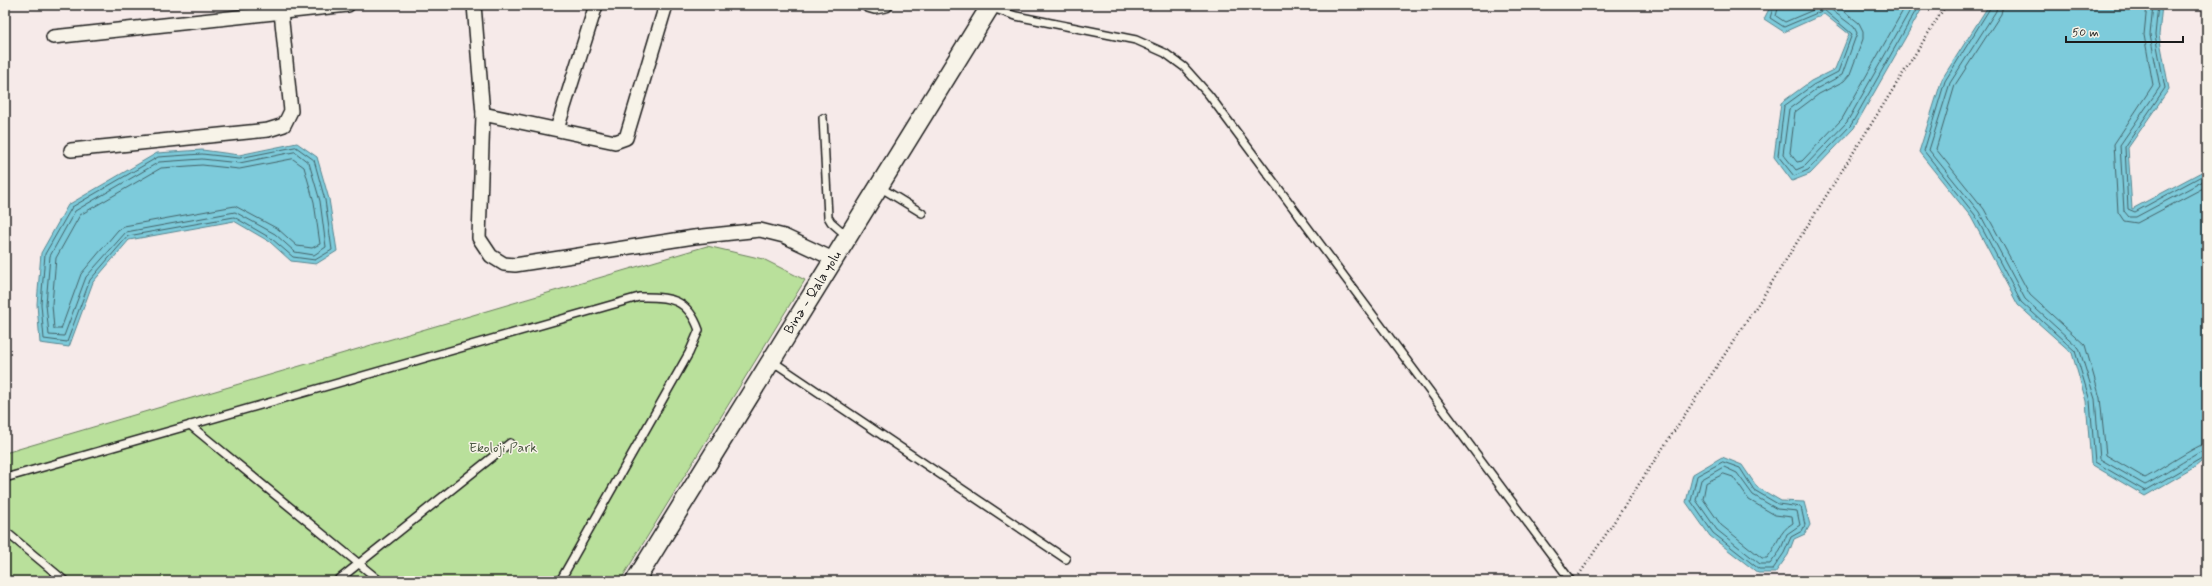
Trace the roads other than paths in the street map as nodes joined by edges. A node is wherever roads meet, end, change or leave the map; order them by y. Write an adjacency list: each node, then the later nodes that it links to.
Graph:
1 (348, 5): 8 (street)
2 (474, 5): 10 (street)
3 (596, 5): 12 (street)
4 (666, 5): 12 (street)
5 (868, 5): 6 (street)
6 (886, 5)
7 (988, 6): 14 (main road, Binə - Qala yolu); 30 (lane)
8 (281, 12): 9 (street); 13 (street)
9 (53, 37)
10 (483, 114): 12 (street); 17 (street)
11 (823, 118): 16 (lane)
12 (557, 129)
13 (72, 150)
14 (878, 185): 15 (lane); 16 (main road, Binə - Qala yolu)
15 (922, 213)
16 (847, 236): 17 (main road, Binə - Qala yolu)
17 (833, 258): 18 (main road, Binə - Qala yolu)
18 (770, 360): 23 (lane); 29 (main road, Binə - Qala yolu)
19 (190, 425): 21 (lane); 24 (lane); 28 (lane)
20 (510, 443): 24 (lane)
21 (5, 478)
22 (5, 531): 25 (lane)
23 (1066, 559)
24 (359, 564): 26 (lane); 27 (lane)
25 (66, 581)
26 (337, 581)
27 (380, 581)
28 (560, 581)
29 (635, 581)
30 (1571, 581)

